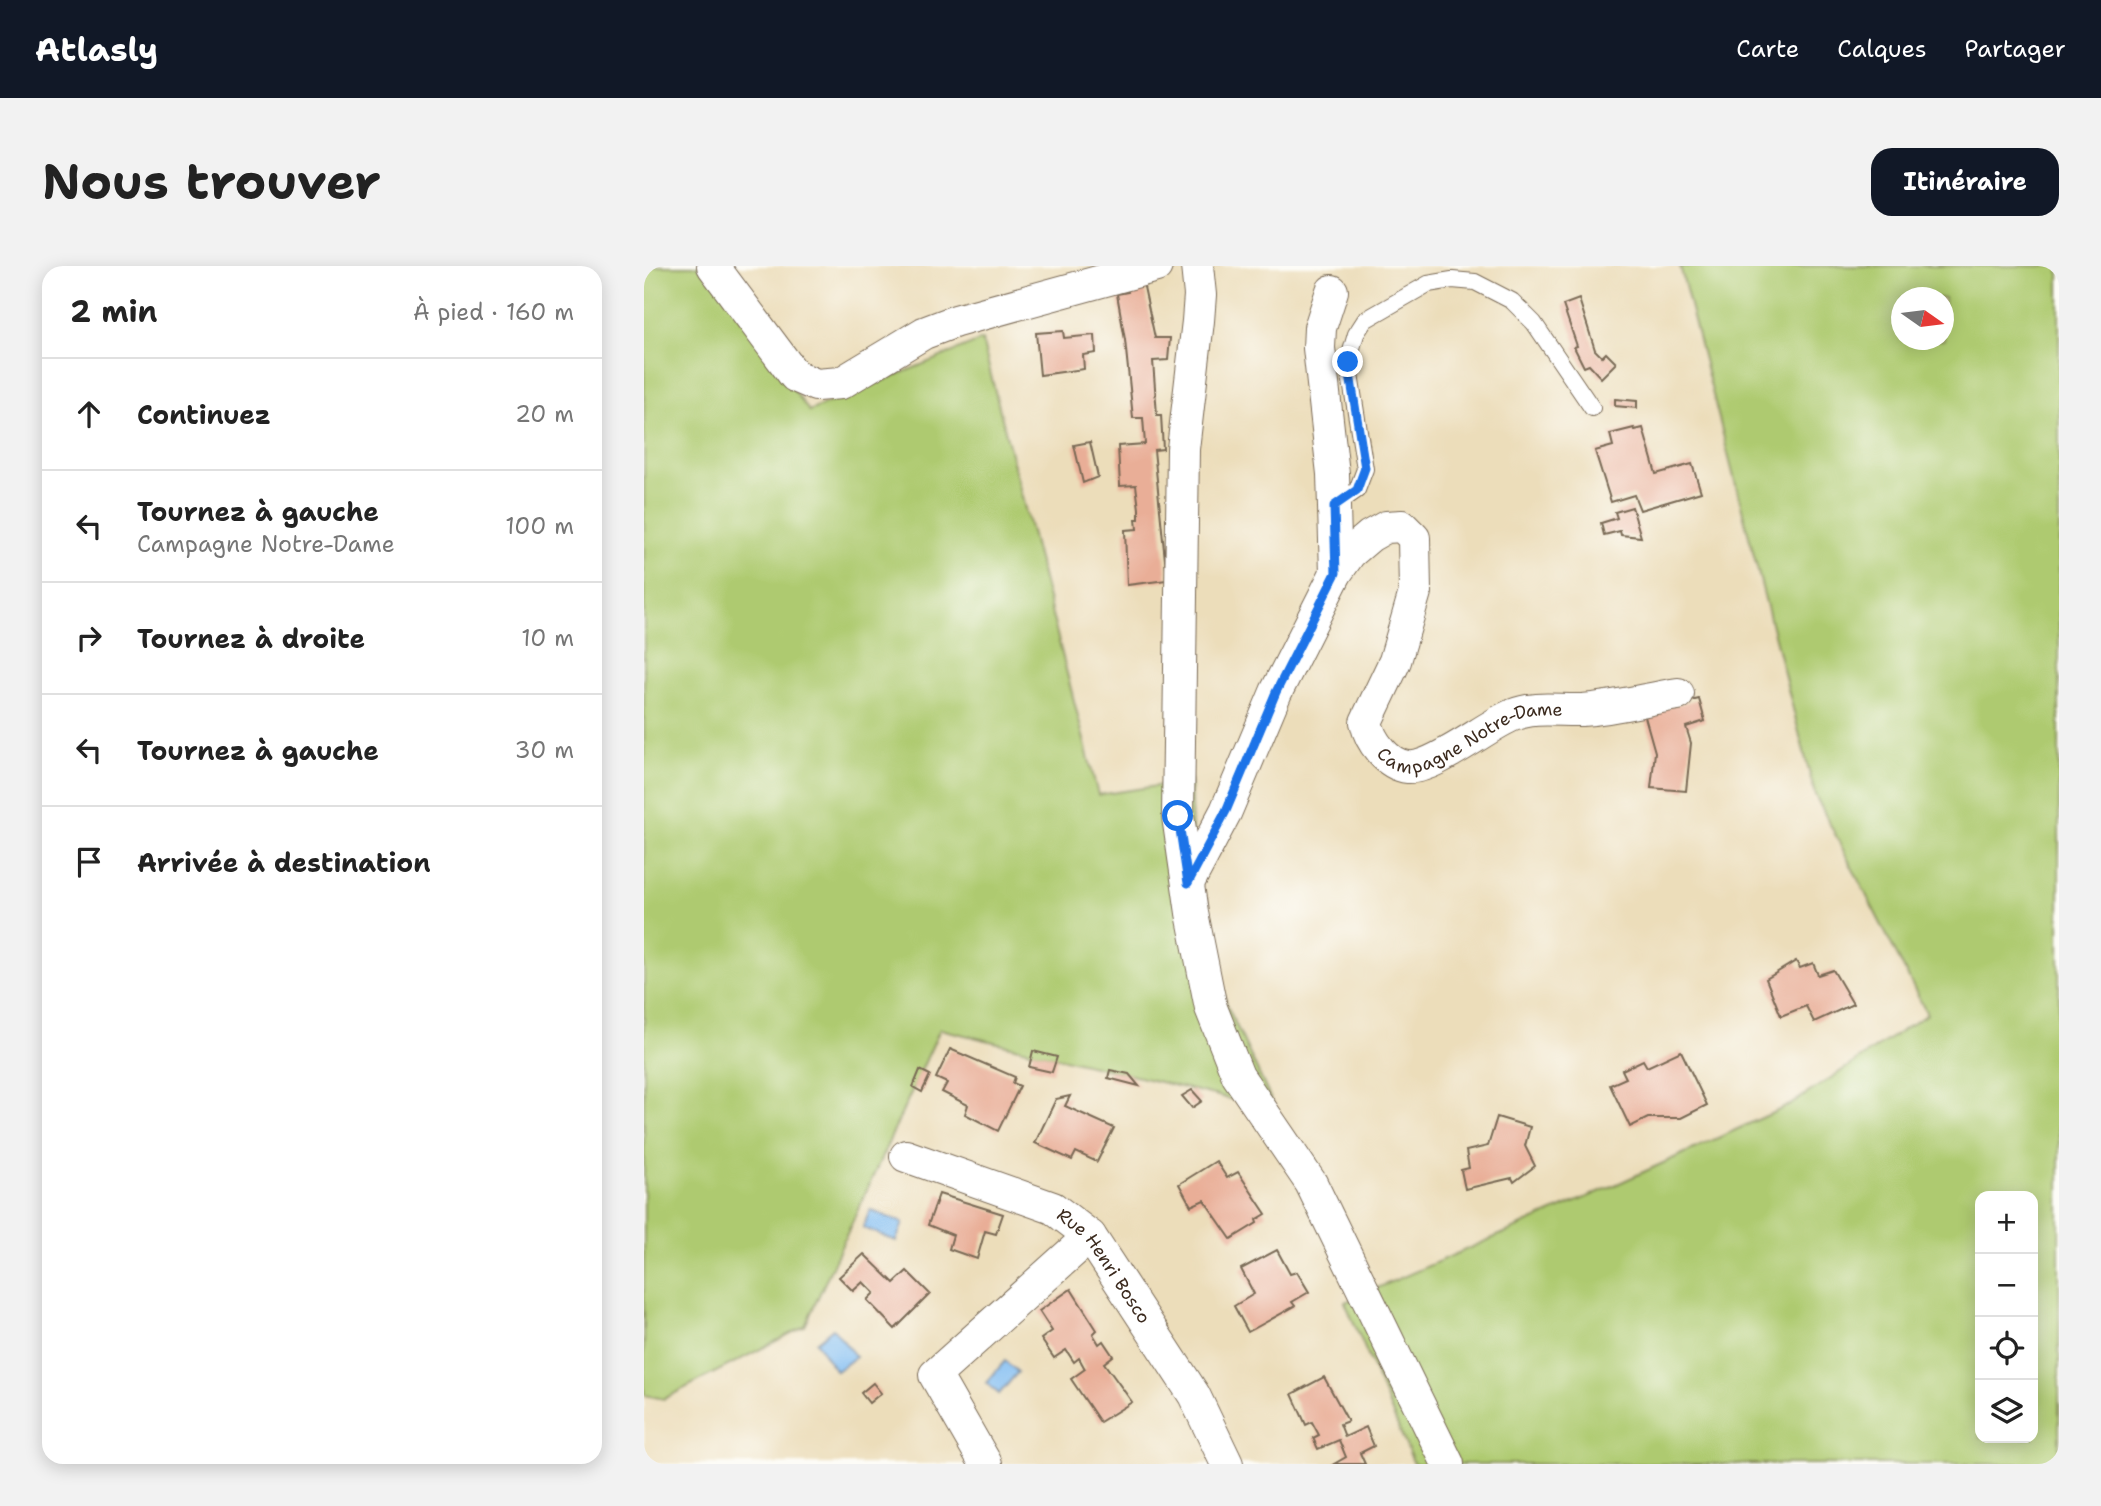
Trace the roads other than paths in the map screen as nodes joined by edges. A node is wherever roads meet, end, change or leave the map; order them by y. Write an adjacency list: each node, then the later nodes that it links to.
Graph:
1 (713, 266): 2 (street)
2 (1156, 266)
3 (1197, 266): 9 (street)
4 (1332, 291): 6 (street, Campagne Notre-Dame)
5 (1592, 408): 6 (lane)
6 (1334, 506): 7 (street, Campagne Notre-Dame)
7 (1336, 573): 8 (street, Campagne Notre-Dame); 9 (street, Campagne Notre-Dame)
8 (1678, 694)
9 (1188, 883): 14 (street)
10 (906, 1156): 11 (street, Rue Henri Bosco)
11 (1090, 1236): 12 (street); 13 (street, Rue Henri Bosco)
12 (986, 1464)
13 (1227, 1464)
14 (1448, 1464)

